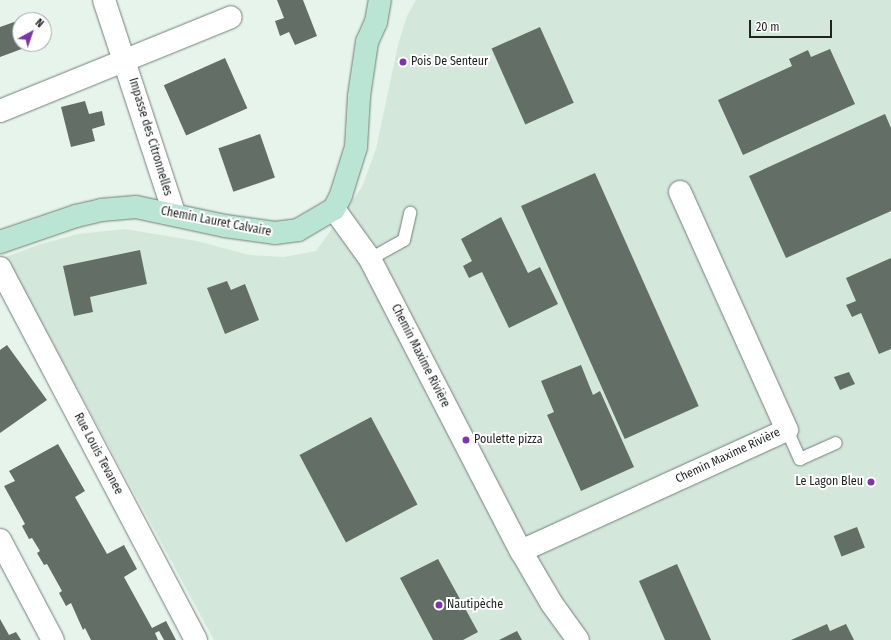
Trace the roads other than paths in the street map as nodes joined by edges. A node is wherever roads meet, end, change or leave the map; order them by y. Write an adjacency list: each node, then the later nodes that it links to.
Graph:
1 (104, 0): 6 (street, Impasse des Citronnelles)
2 (380, 0): 5 (main road)
3 (397, 0): 5 (main road)
4 (231, 17): 6 (street)
5 (376, 22): 9 (main road)
6 (126, 60): 7 (street); 10 (street, Impasse des Citronnelles)
7 (0, 111)
8 (680, 192): 15 (street, Chemin Maxime Rivière)
9 (334, 209): 10 (main road, Chemin Lauret Calvaire); 13 (street, Chemin Maxime Rivière)
10 (174, 213): 12 (main road, Chemin Lauret Calvaire)
11 (410, 213): 13 (lane)
12 (0, 242)
13 (370, 259): 18 (street, Chemin Maxime Rivière)
14 (0, 268): 21 (street, Rue Louis Tevanee)
15 (786, 430): 16 (lane); 18 (street, Chemin Maxime Rivière)
16 (836, 443)
17 (0, 540): 19 (street)
18 (521, 551): 22 (street, Chemin Maxime Rivière)
19 (8, 576): 20 (street)
20 (54, 640)
21 (196, 640)
22 (578, 640)

